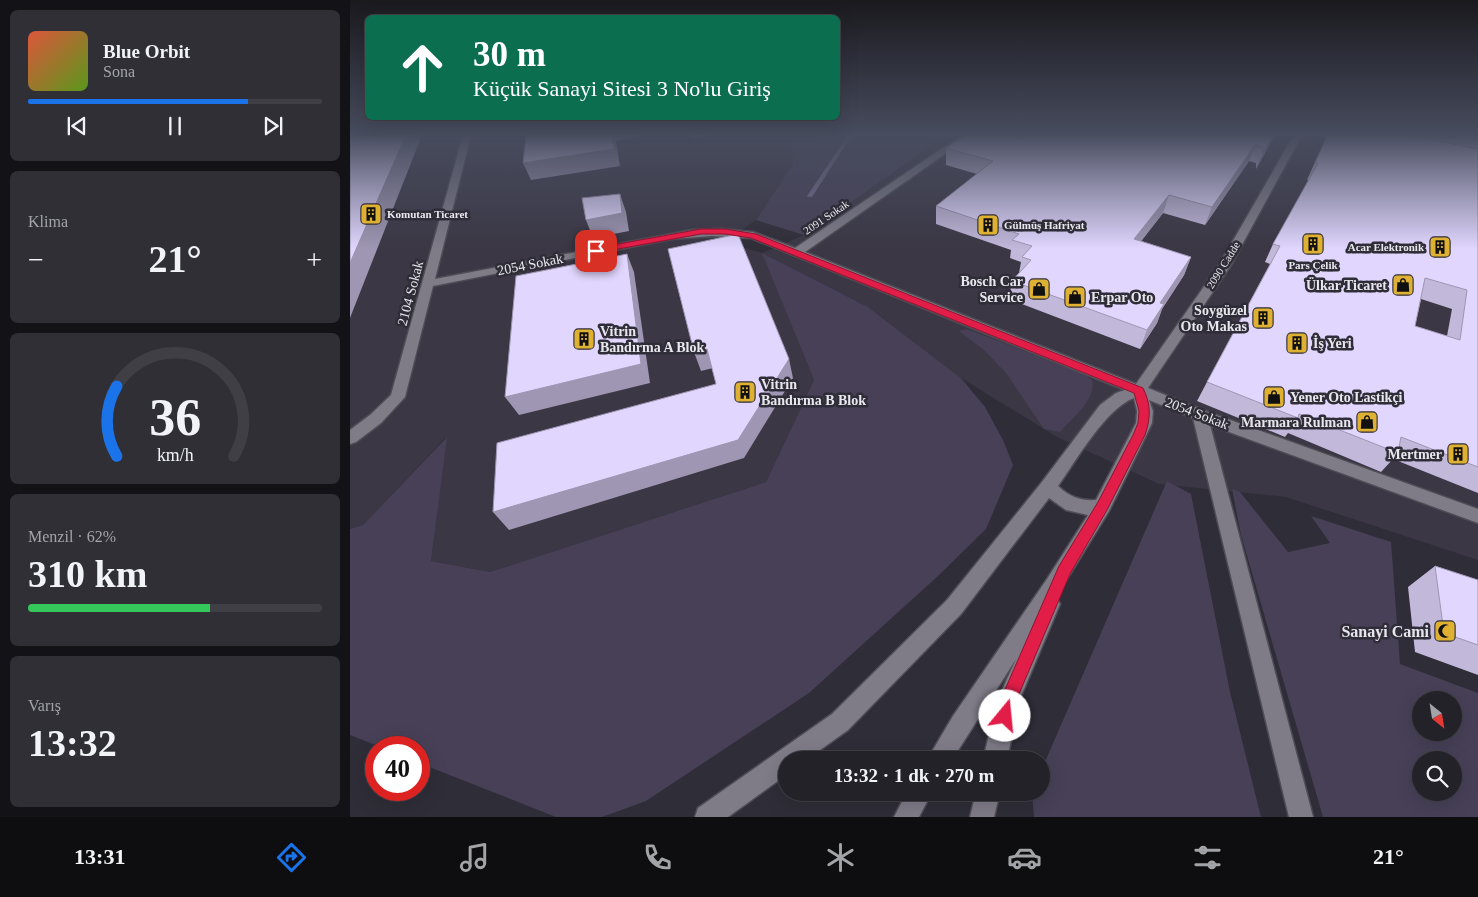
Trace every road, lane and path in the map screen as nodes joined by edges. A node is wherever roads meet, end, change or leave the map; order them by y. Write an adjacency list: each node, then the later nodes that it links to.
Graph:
1 (457, 173): 5 (street, 2104 Sokak)
2 (912, 173): 4 (street, 2091 Sokak)
3 (1277, 173): 6 (street, 2090 Cadde)
4 (797, 252): 5 (street, 2054 Sokak); 6 (street, 2054 Sokak)
5 (427, 284): 8 (street, 2104 Sokak)
6 (1139, 391): 7 (street, 2054 Sokak); 9 (street); 10 (street)
7 (1200, 415): 11 (street, 2054 Sokak); 22 (street)
8 (350, 438)
9 (1048, 486): 10 (street); 13 (street)
10 (1103, 506): 12 (street)
11 (1478, 516)
12 (1064, 570): 14 (street); 15 (street)
13 (800, 751)
14 (944, 751)
15 (997, 751)
16 (778, 766): 19 (street)
17 (915, 801): 20 (street)
18 (986, 801): 21 (street)
19 (707, 817)
20 (906, 817)
21 (982, 817)
22 (1301, 817)

